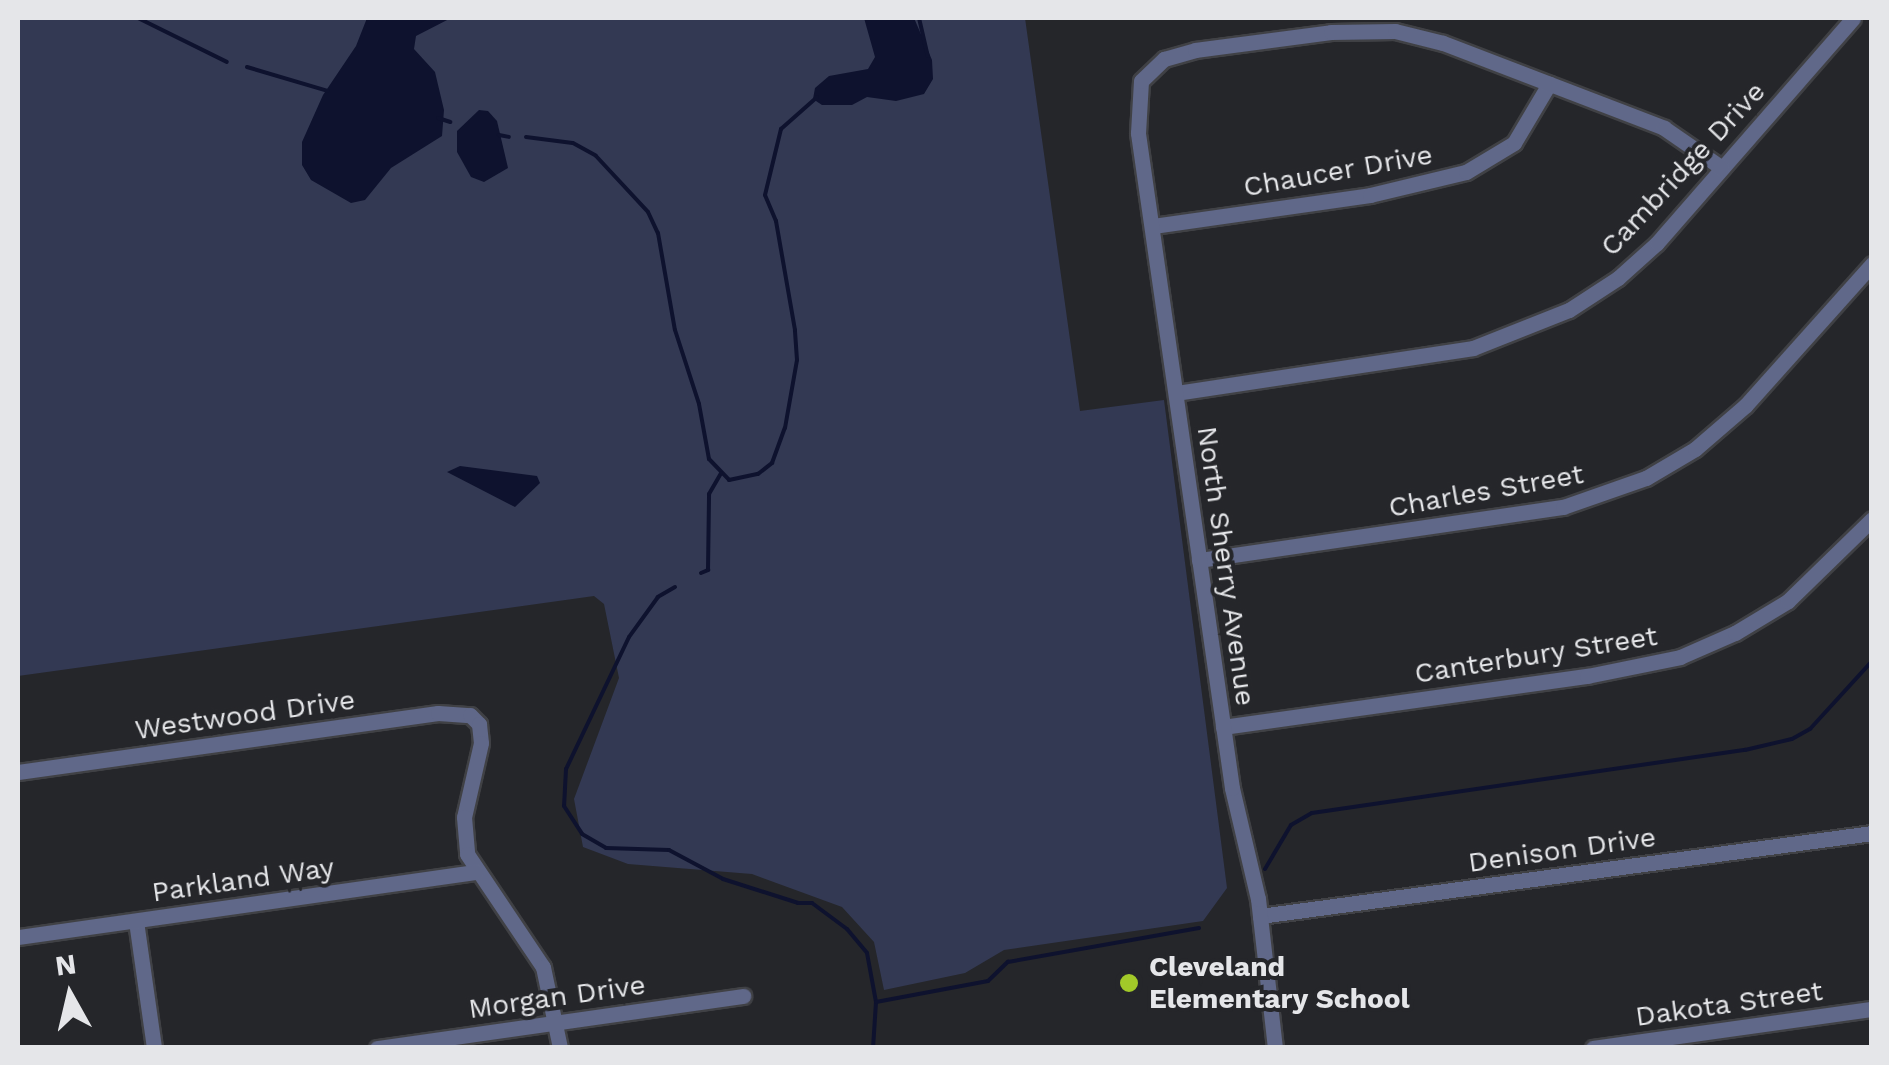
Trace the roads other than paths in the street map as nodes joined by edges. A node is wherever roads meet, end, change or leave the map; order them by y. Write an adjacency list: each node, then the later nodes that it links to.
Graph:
1 (1853, 18): 3 (street, Cambridge Drive)
2 (1549, 84): 3 (street); 4 (street, Chaucer Drive); 4 (street, North Sherry Avenue)
3 (1722, 168): 6 (street, Cambridge Drive)
4 (1152, 226): 6 (street, North Sherry Avenue)
5 (1872, 264): 8 (street, Charles Street)
6 (1176, 392): 8 (street, North Sherry Avenue)
7 (1872, 518): 9 (street, Canterbury Street)
8 (1199, 560): 9 (street, North Sherry Avenue)
9 (1223, 728): 13 (street, North Sherry Avenue)
10 (18, 772): 12 (street, Westwood Drive)
11 (1872, 834): 13 (street, Denison Drive)
12 (476, 872): 14 (street, Parkland Way); 18 (street)
13 (1260, 916): 22 (street, North Sherry Avenue)
14 (136, 921): 15 (street, Parkland Way); 19 (street)
15 (18, 938)
16 (743, 996): 18 (street, Morgan Drive)
17 (1872, 1009): 23 (street, Dakota Street)
18 (556, 1022): 20 (street, Morgan Drive); 21 (street)
19 (154, 1048)
20 (378, 1048)
21 (560, 1048)
22 (1275, 1048)
23 (1593, 1048)

